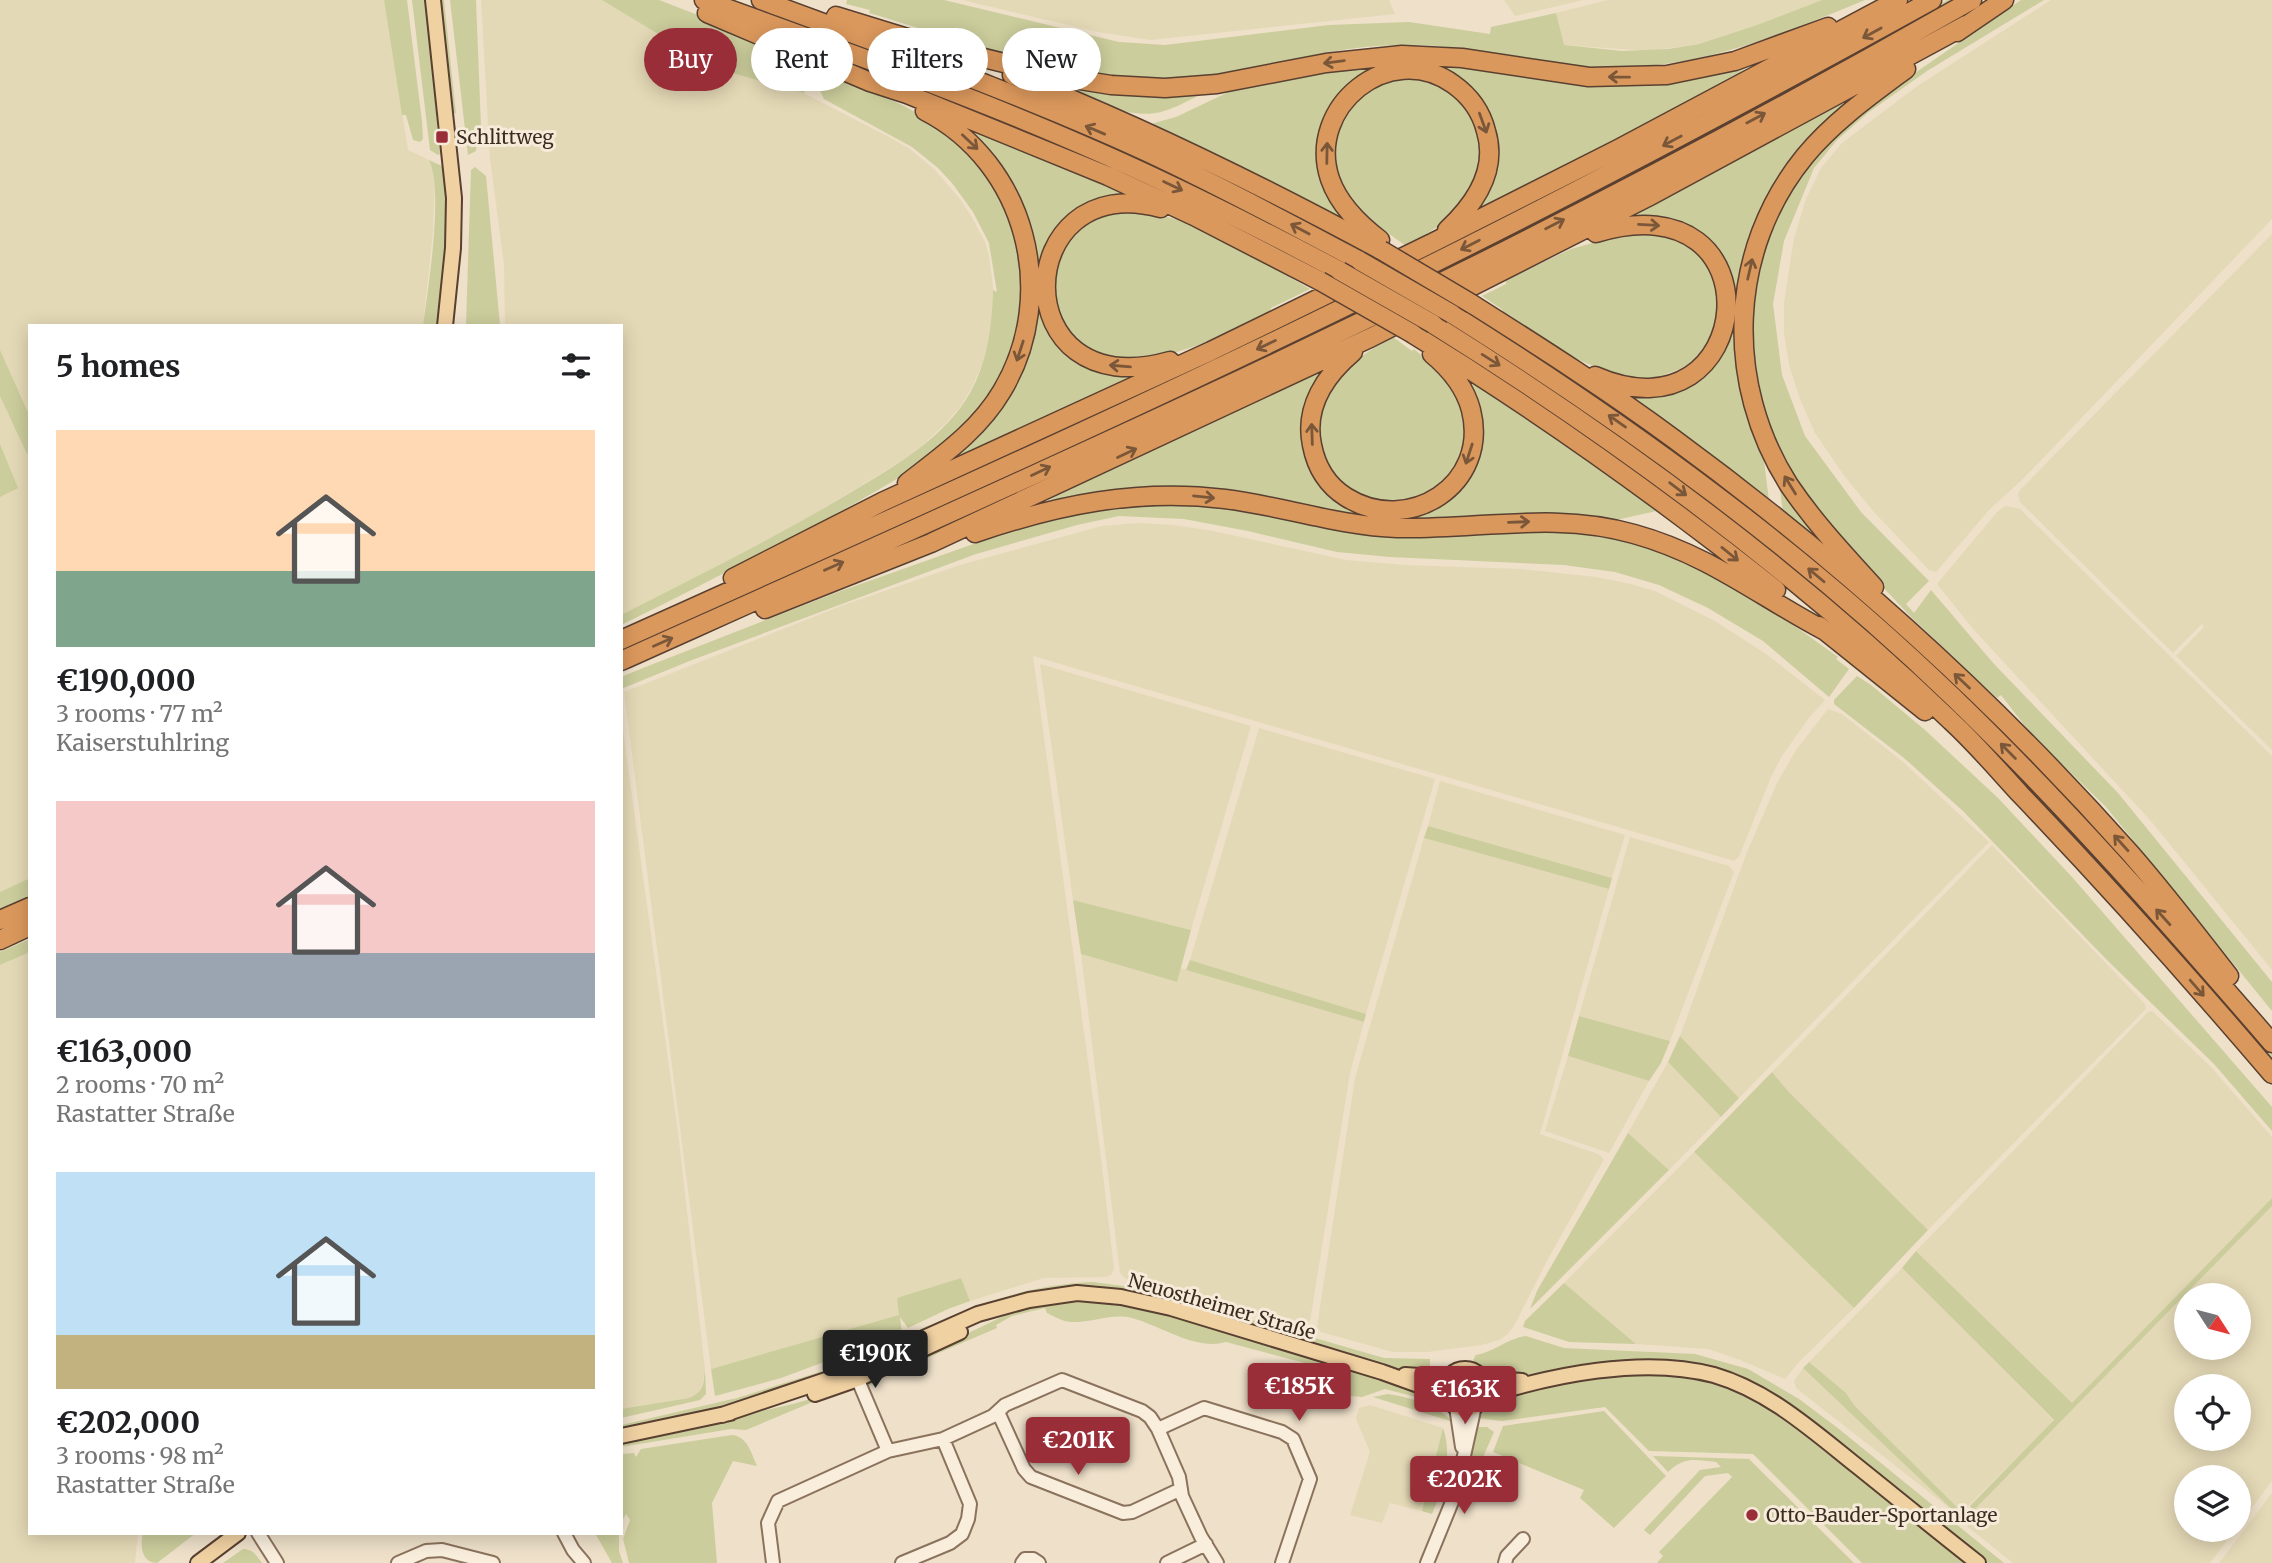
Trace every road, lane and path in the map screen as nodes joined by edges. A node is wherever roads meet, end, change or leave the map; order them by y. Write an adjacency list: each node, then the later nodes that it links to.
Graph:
1 (433, 0): 26 (main road)
2 (696, 0): 14 (highway)
3 (704, 0): 15 (highway)
4 (761, 0): 10 (highway)
5 (788, 0): 10 (highway)
6 (1898, 0): 11 (highway)
7 (1932, 0): 33 (highway, one-way to 33)
8 (1972, 0): 34 (highway, one-way to 8)
9 (2004, 0): 13 (highway)
10 (825, 18): 12 (highway)
11 (1858, 19): 17 (highway, one-way to 17); 23 (highway)
12 (846, 25): 16 (highway); 35 (highway, one-way to 12, bridge)
13 (1966, 25): 24 (highway); 35 (highway, one-way to 13)
14 (751, 28)
15 (766, 28)
16 (867, 30)
17 (988, 59)
18 (853, 63): 38 (highway, one-way to 38, bridge)
19 (988, 67): 25 (highway)
20 (887, 91): 31 (highway, one-way to 31)
21 (898, 91): 22 (highway)
22 (1194, 216): 27 (highway, bridge); 29 (highway, one-way to 22)
23 (1434, 242): 25 (highway, one-way to 23); 29 (highway)
24 (1559, 243): 28 (highway); 30 (highway, one-way to 30)
25 (1385, 249): 30 (highway, bridge)
26 (445, 324)
27 (1413, 334): 28 (highway, one-way to 28); 36 (highway, one-way to 36)
28 (1372, 337): 32 (highway, one-way to 28)
29 (1211, 351): 31 (highway)
30 (1567, 364): 35 (highway)
31 (882, 502): 33 (highway)
32 (932, 543): 34 (highway); 36 (highway, one-way to 36)
33 (662, 622): 37 (highway)
34 (704, 623): 39 (highway, one-way to 34)
35 (1891, 625): 44 (highway, one-way to 35); 45 (highway, one-way to 35)
36 (1827, 632): 38 (highway)
37 (623, 639)
38 (1868, 655): 46 (highway, one-way to 46)
39 (623, 660)
40 (28, 908): 41 (highway)
41 (0, 920)
42 (28, 927): 43 (highway)
43 (0, 940)
44 (2272, 1030)
45 (2272, 1043)
46 (2272, 1074)
47 (1382, 1372): 48 (main road, Neuostheimer Straße); 49 (main road, Neuostheimer Straße); 52 (main road, Neuostheimer Straße)
48 (856, 1374): 56 (main road, Neuostheimer Straße); 58 (street)
49 (1449, 1378): 50 (main road, Neuostheimer Straße); 52 (main road)
50 (1481, 1378): 51 (main road, Neuostheimer Straße); 53 (main road)
51 (1531, 1382): 53 (main road, Neuostheimer Straße); 82 (main road, Neuostheimer Straße)
52 (1451, 1401): 53 (main road, Neuostheimer Straße); 59 (street)
53 (1479, 1402): 59 (street)
54 (998, 1412): 55 (street); 57 (street); 60 (street)
55 (1158, 1429): 60 (street); 79 (street)
56 (623, 1436)
57 (943, 1439): 58 (street); 74 (street)
58 (888, 1451): 73 (street)
59 (1463, 1458): 80 (street)
60 (1181, 1489): 66 (street)
61 (221, 1535): 68 (main road)
62 (235, 1535): 69 (main road)
63 (259, 1535): 70 (street)
64 (565, 1535): 67 (street)
65 (1523, 1539): 81 (street)
66 (1206, 1544): 77 (street); 78 (street)
67 (579, 1561)
68 (189, 1563)
69 (198, 1563)
70 (278, 1563)
71 (398, 1563): 72 (street)
72 (493, 1563)
73 (773, 1563)
74 (902, 1563)
75 (1021, 1563): 76 (street)
76 (1039, 1563)
77 (1167, 1563)
78 (1217, 1563)
79 (1282, 1563)
80 (1427, 1563)
81 (1505, 1563)
82 (1978, 1563)

